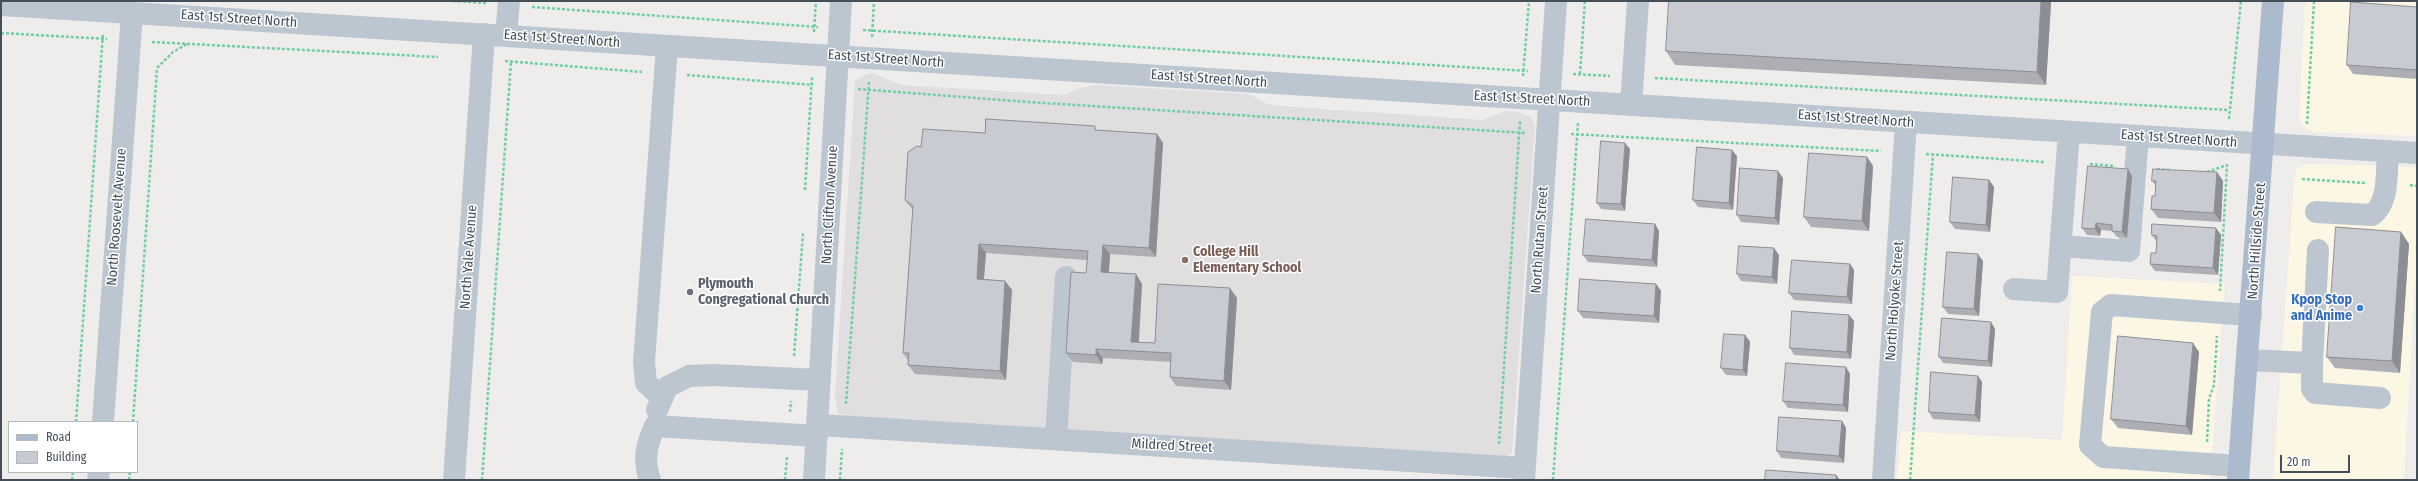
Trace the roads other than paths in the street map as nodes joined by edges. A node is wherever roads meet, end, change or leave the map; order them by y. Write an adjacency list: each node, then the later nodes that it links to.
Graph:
1 (841, 1): 12 (street, North Clifton Avenue)
2 (1556, 1): 13 (street, North Rutan Street)
3 (1638, 1): 14 (street)
4 (2273, 1): 18 (main road, North Hillside Street)
5 (509, 3): 10 (street)
6 (1, 5): 8 (street, East 1st Street North)
7 (167, 8): 8 (street, East 1st Street North); 9 (street, East 1st Street North)
8 (132, 13): 32 (street, North Roosevelt Avenue)
9 (484, 34): 10 (street, East 1st Street North); 38 (street, North Yale Avenue)
10 (513, 36): 11 (street, East 1st Street North)
11 (667, 46): 12 (street, East 1st Street North); 30 (street)
12 (838, 56): 13 (street, East 1st Street North); 29 (street, North Clifton Avenue)
13 (1549, 100): 14 (street, East 1st Street North); 37 (street, North Rutan Street)
14 (1631, 105): 15 (street, East 1st Street North)
15 (1906, 122): 16 (street, East 1st Street North); 41 (street, North Holyoke Street)
16 (2069, 132): 17 (street, East 1st Street North); 22 (street)
17 (2138, 136): 18 (street, East 1st Street North); 22 (street)
18 (2264, 144): 19 (street, East 1st Street North); 26 (main road, North Hillside Street)
19 (2388, 152): 20 (street, East 1st Street North); 21 (street)
20 (2417, 153)
21 (2316, 212)
22 (2060, 246): 25 (street)
23 (2318, 250): 28 (street)
24 (1066, 277): 35 (street)
25 (2014, 289)
26 (2251, 315): 27 (main road, North Hillside Street); 36 (street)
27 (2247, 360): 28 (street); 36 (main road, North Hillside Street)
28 (2312, 363): 31 (street)
29 (820, 380): 30 (street); 34 (street, North Clifton Avenue)
30 (661, 397): 33 (street)
31 (2380, 398)
32 (103, 421)
33 (656, 426): 34 (street, Mildred Street); 39 (street)
34 (818, 431): 35 (street, Mildred Street); 40 (street, North Clifton Avenue)
35 (1056, 439): 37 (street, Mildred Street)
36 (2239, 473)
37 (1524, 474)
38 (454, 480)
39 (650, 480)
40 (814, 480)
41 (1883, 480)

